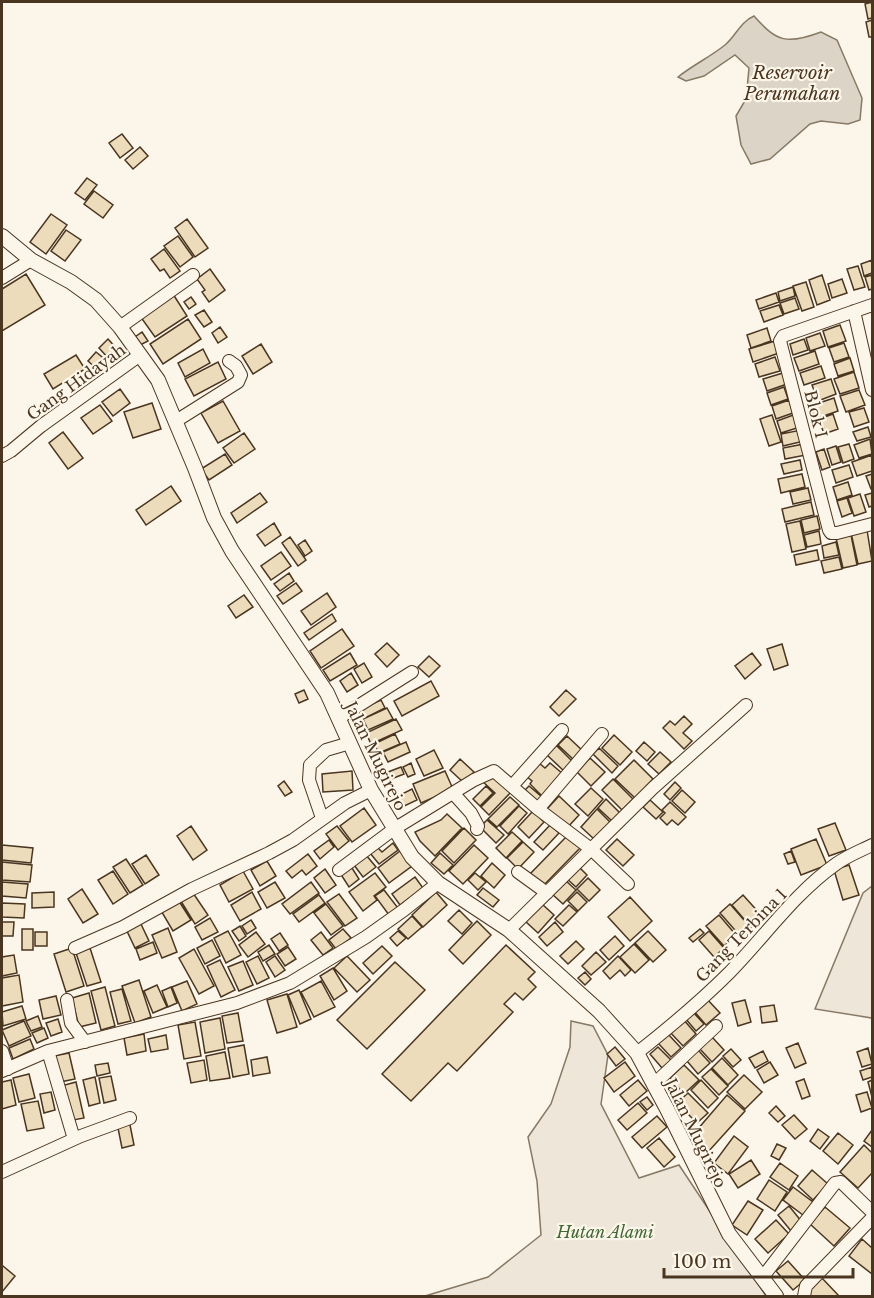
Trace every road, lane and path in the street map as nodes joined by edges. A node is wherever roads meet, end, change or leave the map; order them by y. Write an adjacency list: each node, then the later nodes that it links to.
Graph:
1 (2, 236): 2 (street, Jalan Mugirejo)
2 (32, 260): 4 (street); 7 (street, Jalan Mugirejo)
3 (193, 275): 7 (street)
4 (2, 278)
5 (873, 305): 6 (street, Blok I)
6 (854, 311): 10 (street); 13 (street, Blok I)
7 (120, 327): 8 (street, Jalan Mugirejo)
8 (140, 355): 11 (street, Jalan Mugirejo); 12 (street, Gang Hidayah)
9 (229, 361): 11 (street)
10 (873, 390)
11 (176, 421): 16 (street, Jalan Mugirejo)
12 (2, 456)
13 (873, 524)
14 (412, 672): 16 (street)
15 (746, 705): 28 (street)
16 (339, 718): 19 (street, Jalan Mugirejo)
17 (562, 730): 20 (street)
18 (602, 734): 23 (street)
19 (350, 742): 21 (street, Jalan Mugirejo); 24 (street)
20 (512, 786): 22 (street); 23 (street)
21 (372, 790): 24 (street); 25 (street, Jalan Mugirejo)
22 (454, 794): 25 (street); 26 (street)
23 (538, 809): 28 (street)
24 (322, 818): 35 (street)
25 (394, 829): 29 (street); 31 (street, Jalan Mugirejo)
26 (477, 830)
27 (873, 845): 41 (street, Gang Terbina 1)
28 (591, 849): 32 (street); 33 (street)
29 (339, 870)
30 (518, 872): 33 (street)
31 (438, 883): 34 (street, Jalan Mugirejo); 38 (street)
32 (628, 884)
33 (547, 893): 34 (street)
34 (508, 930): 41 (street, Jalan Mugirejo)
35 (75, 948)
36 (67, 1000): 38 (street)
37 (716, 1026): 43 (street)
38 (85, 1042): 40 (street)
39 (2, 1051): 42 (street)
40 (48, 1052): 42 (street); 45 (street)
41 (638, 1053): 43 (street, Jalan Mugirejo)
42 (5, 1070)
43 (654, 1084): 49 (street, Jalan Mugirejo)
44 (130, 1118): 45 (street)
45 (74, 1139): 46 (street)
46 (2, 1172)
47 (873, 1212): 49 (street)
48 (873, 1218): 51 (street)
49 (762, 1278): 50 (street, Jalan Mugirejo)
50 (776, 1296)
51 (804, 1296)

